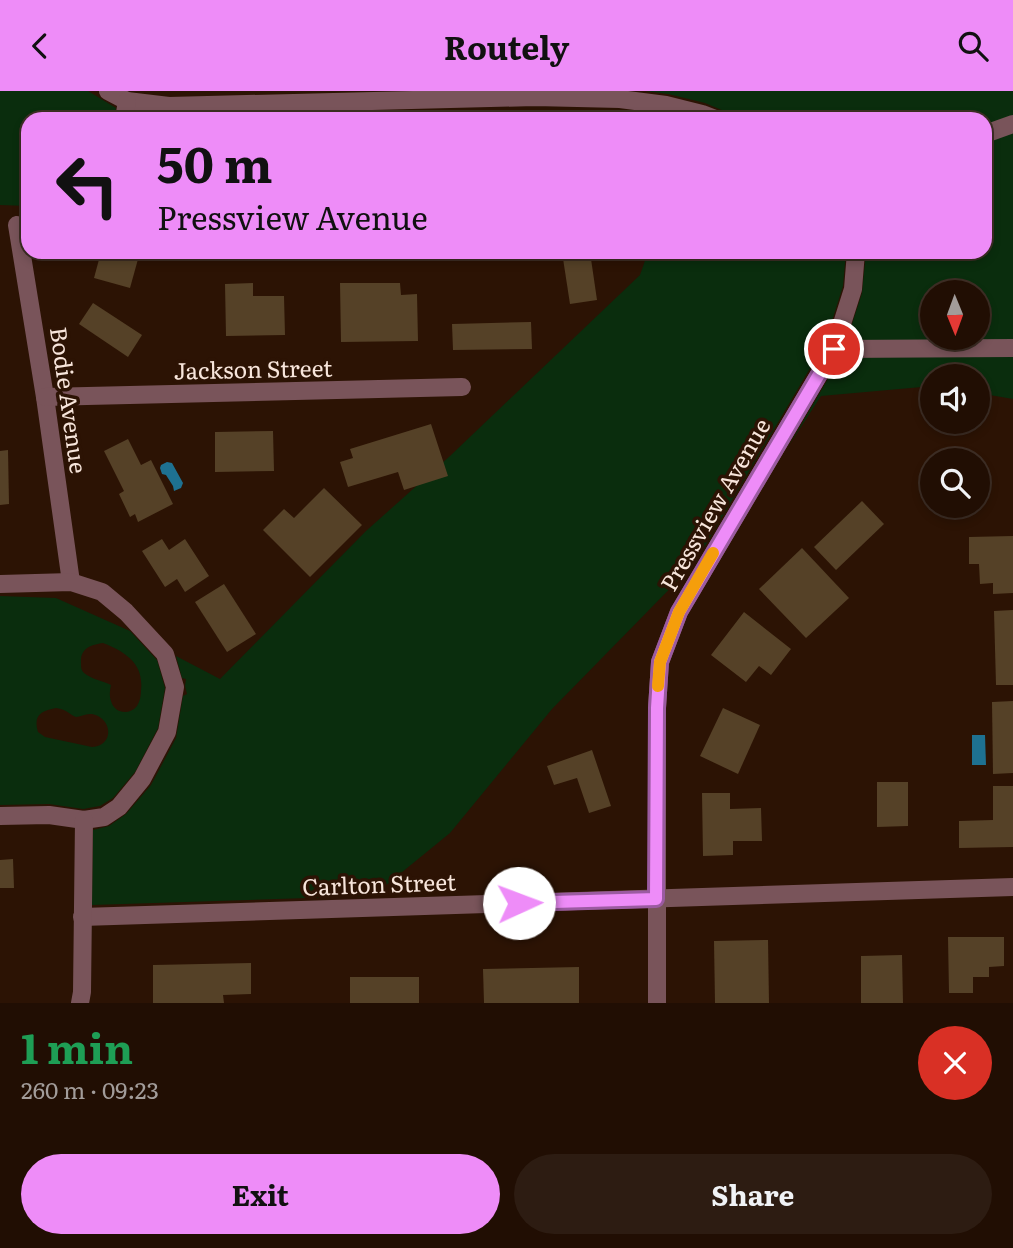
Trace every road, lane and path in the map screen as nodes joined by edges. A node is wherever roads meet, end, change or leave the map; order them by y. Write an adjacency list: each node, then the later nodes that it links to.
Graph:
1 (108, 91): 2 (street)
2 (126, 110): 3 (street)
3 (694, 112)
4 (1013, 124): 5 (street)
5 (992, 132)
6 (15, 225): 11 (street, Bodie Avenue)
7 (855, 259): 9 (street, Pressview Avenue)
8 (1013, 348): 9 (street)
9 (834, 349): 17 (street, Pressview Avenue)
10 (462, 387): 11 (street, Jackson Street)
11 (45, 397): 12 (street, Bodie Avenue)
12 (71, 582): 13 (street); 15 (street)
13 (0, 584)
14 (0, 816): 15 (street)
15 (84, 820): 18 (street)
16 (1013, 887): 17 (street, Carlton Street)
17 (656, 899): 18 (street, Carlton Street); 20 (street, Pressview Avenue)
18 (82, 917): 19 (street)
19 (80, 1003)
20 (657, 1003)

